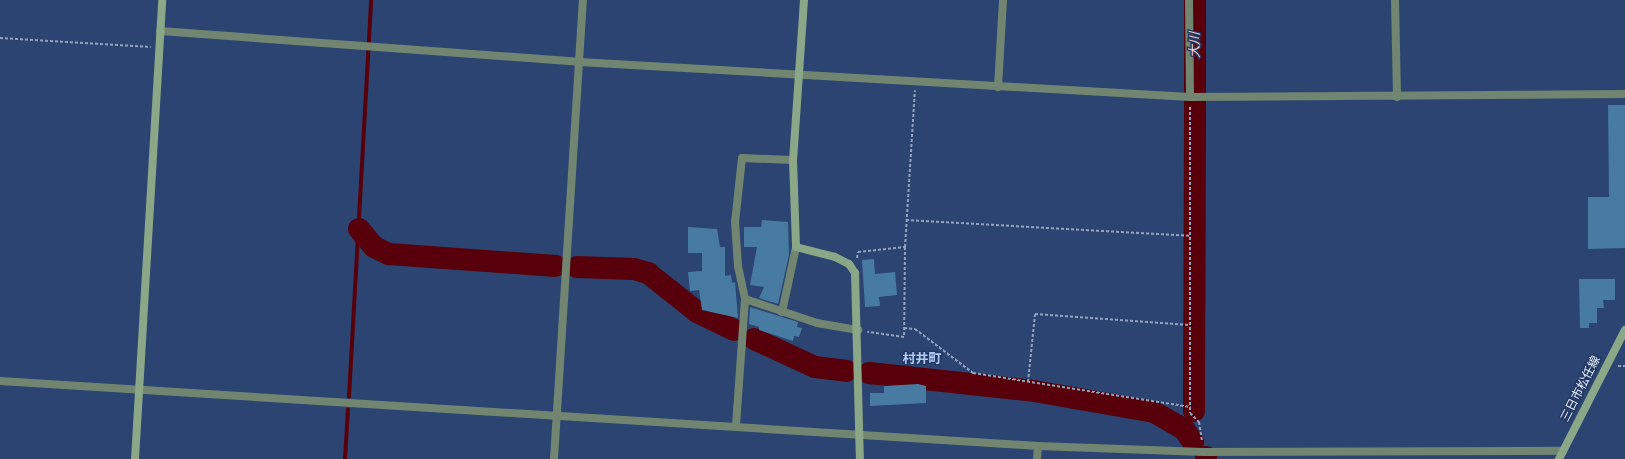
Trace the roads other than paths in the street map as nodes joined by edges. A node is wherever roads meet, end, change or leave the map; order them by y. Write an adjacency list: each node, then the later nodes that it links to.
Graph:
1 (162, 0): 7 (street)
2 (583, 0): 8 (street)
3 (804, 0): 9 (street)
4 (1003, 0): 10 (street)
5 (1189, 0): 13 (street)
6 (1395, 0): 12 (street)
7 (160, 31): 8 (street); 21 (street)
8 (579, 62): 9 (street); 22 (street)
9 (800, 73): 10 (street); 14 (street)
10 (998, 87): 13 (street)
11 (1625, 94): 12 (street)
12 (1397, 97): 13 (street)
13 (1190, 98)
14 (793, 160): 15 (street); 16 (street)
15 (796, 247): 17 (street); 18 (street)
16 (745, 299): 17 (street); 23 (street)
17 (782, 312): 18 (street)
18 (858, 330): 24 (street)
19 (1625, 330): 26 (street, 三日市松任線)
20 (0, 380): 21 (street)
21 (138, 389): 22 (street); 27 (street)
22 (557, 416): 23 (street); 28 (street)
23 (736, 425): 24 (street)
24 (858, 432): 25 (street); 29 (street)
25 (1038, 446): 26 (street); 30 (street)
26 (1563, 451): 31 (street, 三日市松任線)
27 (135, 459)
28 (554, 459)
29 (860, 459)
30 (1037, 459)
31 (1559, 459)

